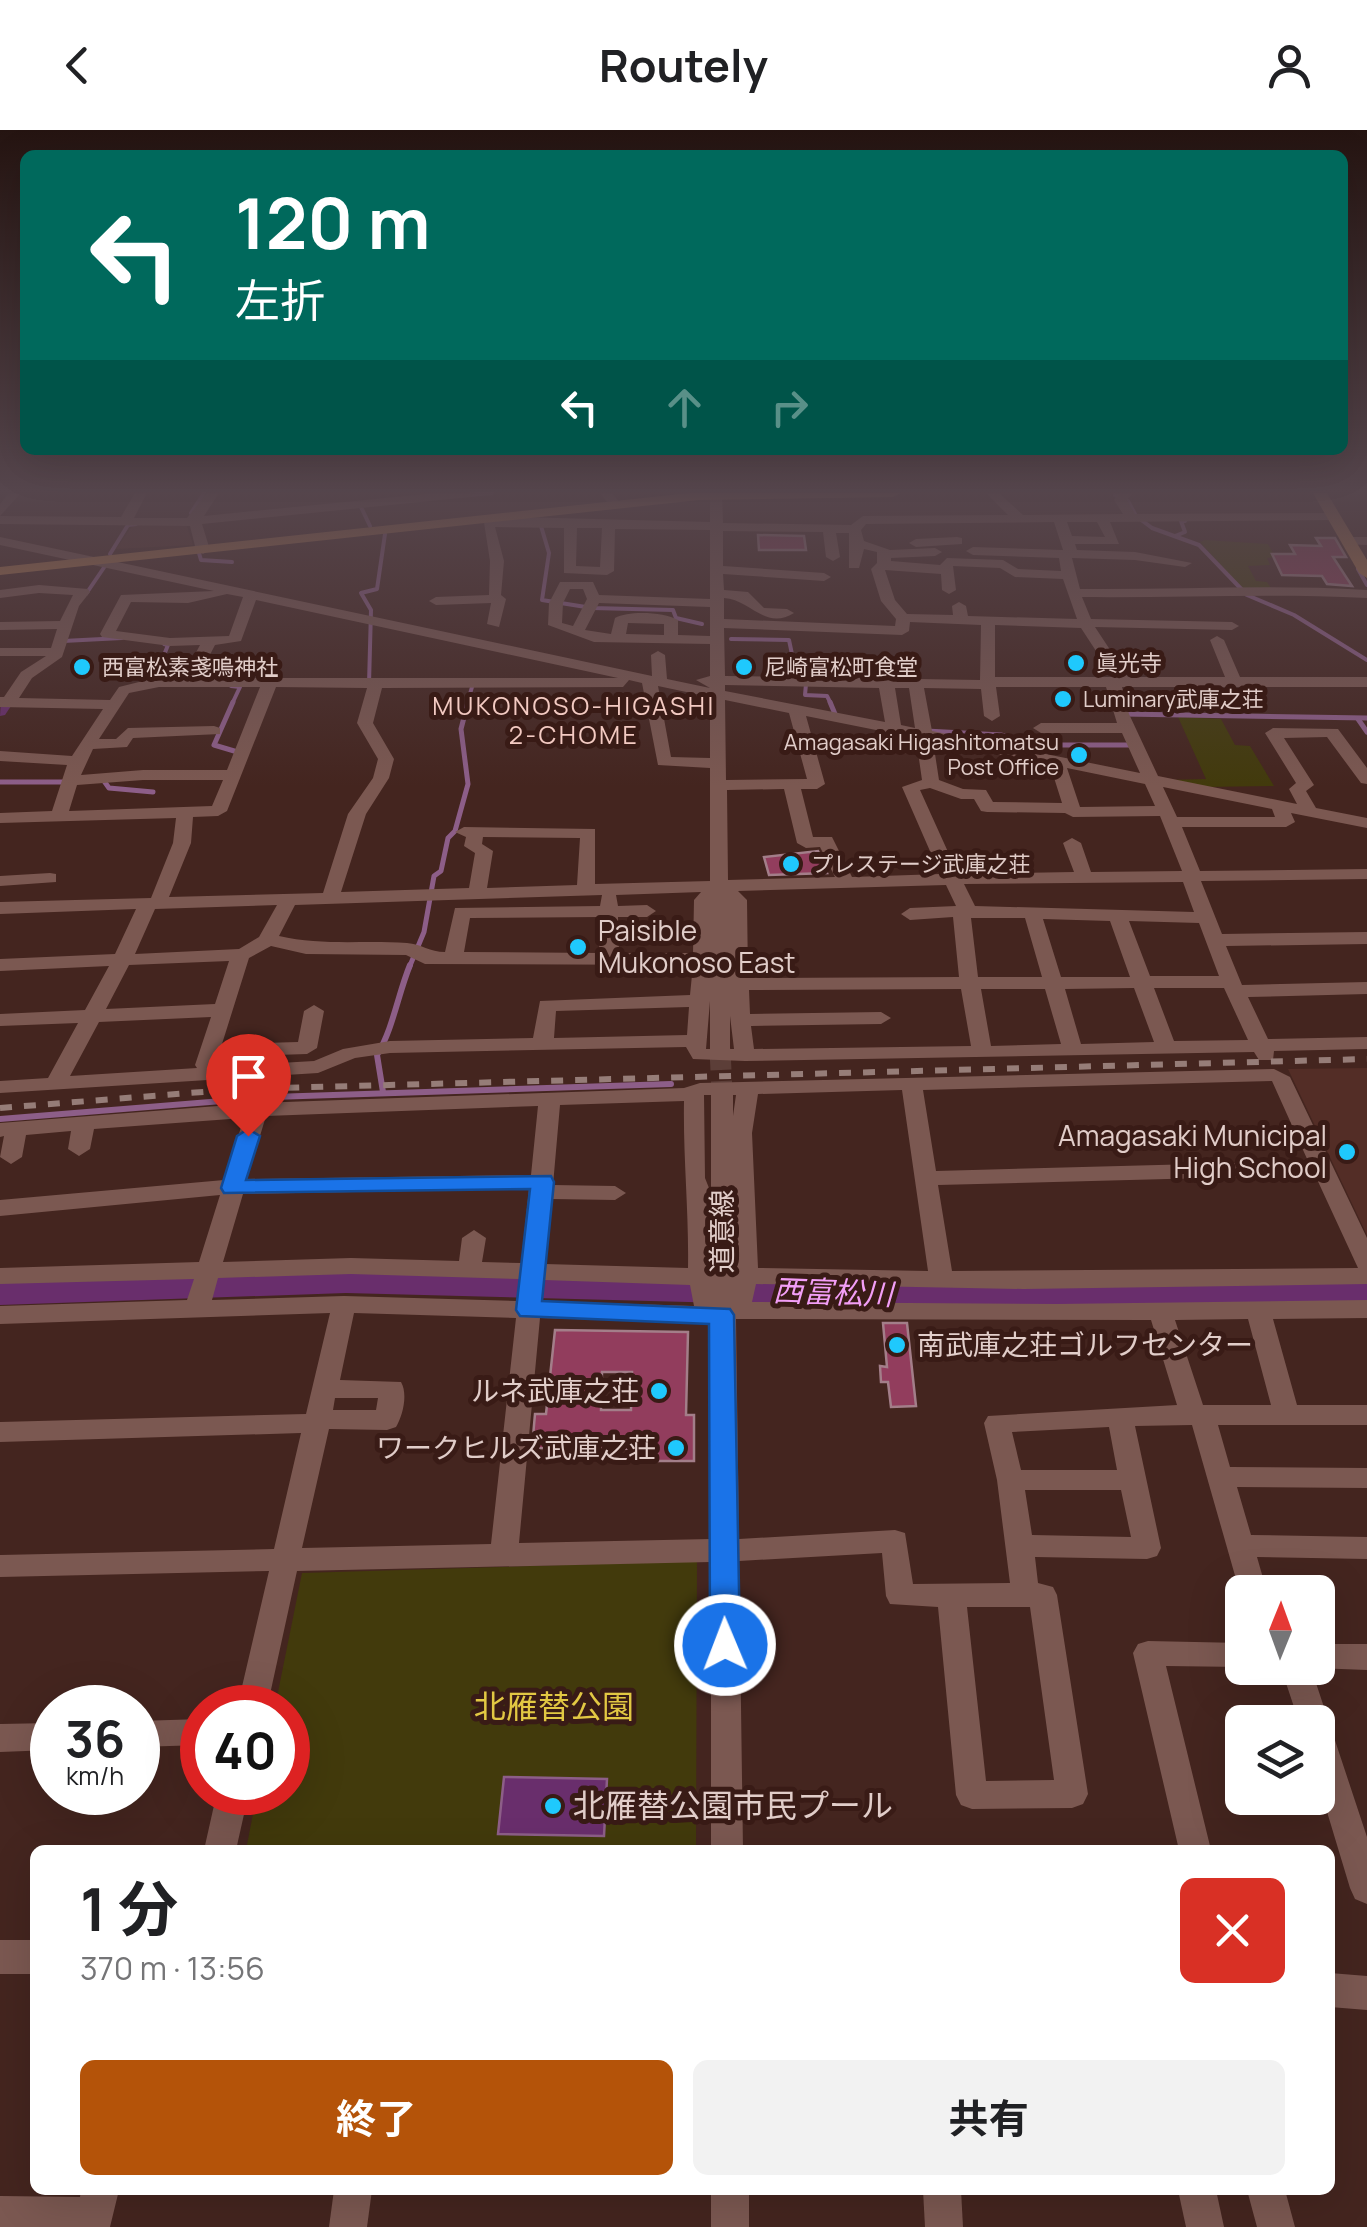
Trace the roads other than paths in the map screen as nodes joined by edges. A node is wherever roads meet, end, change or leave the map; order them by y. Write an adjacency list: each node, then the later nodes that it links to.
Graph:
1 (137, 591): 17 (street)
2 (226, 591): 22 (street)
3 (232, 591): 18 (street)
4 (563, 591): 32 (street)
5 (591, 591): 19 (street)
6 (717, 591): 21 (street)
7 (885, 591): 24 (street)
8 (1073, 591): 14 (street)
9 (1226, 591): 11 (street)
10 (1267, 591): 16 (street)
11 (1208, 592): 15 (street)
12 (8, 594): 28 (street)
13 (310, 594): 23 (street)
14 (1074, 594): 15 (street); 26 (street)
15 (1187, 594): 27 (street)
16 (1367, 594)
17 (134, 595): 22 (street); 35 (street)
18 (251, 595): 23 (street); 34 (street)
19 (594, 598): 21 (street); 32 (street)
20 (498, 599): 33 (street)
21 (717, 599): 24 (street); 31 (street)
22 (182, 612): 35 (street)
23 (350, 616): 33 (street)
24 (902, 616): 25 (street); 31 (street)
25 (988, 622): 26 (street); 49 (street)
26 (1087, 624): 27 (street); 41 (street)
27 (1200, 624): 30 (street)
28 (65, 625): 29 (street); 38 (street)
29 (0, 626)
30 (1232, 626)
31 (717, 631): 32 (street); 50 (street)
32 (578, 632)
33 (433, 634): 40 (street)
34 (210, 641): 35 (street); 42 (street)
35 (170, 642)
36 (1223, 644): 46 (street)
37 (0, 652): 38 (street)
38 (56, 652): 51 (street)
39 (658, 655): 40 (street)
40 (652, 680): 44 (street); 50 (street); 64 (street)
41 (1117, 681): 46 (street); 49 (street); 56 (street)
42 (188, 682): 43 (street); 52 (street)
43 (270, 682): 44 (street); 65 (street)
44 (376, 682): 92 (street)
45 (886, 682): 48 (street); 50 (street); 57 (street)
46 (1234, 682): 47 (street)
47 (1367, 682)
48 (915, 683): 49 (street); 59 (street)
49 (986, 684): 54 (street)
50 (718, 687): 53 (street); 64 (street)
51 (4, 702): 52 (street)
52 (116, 704): 60 (street)
53 (796, 709): 57 (street); 70 (street)
54 (992, 716)
55 (1041, 728): 56 (street)
56 (1128, 728): 67 (street)
57 (894, 729): 59 (street)
58 (214, 732): 60 (street)
59 (921, 734): 63 (street); 69 (street)
60 (88, 744): 62 (street)
61 (0, 756): 62 (street)
62 (77, 761): 68 (street)
63 (1056, 761): 67 (street); 73 (street)
64 (718, 763): 71 (street)
65 (233, 775): 68 (street); 75 (street)
66 (1367, 779): 74 (street)
67 (1151, 780): 72 (street); 77 (street)
68 (70, 781): 76 (street)
69 (931, 783): 73 (street); 85 (street)
70 (791, 784): 71 (street); 87 (street)
71 (718, 785): 88 (street)
72 (1279, 805): 74 (street); 77 (street)
73 (1072, 808): 77 (street)
74 (1309, 812): 79 (street)
75 (185, 813): 76 (street); 94 (street)
76 (59, 816): 78 (street)
77 (1167, 817): 82 (street)
78 (0, 818)
79 (1367, 823)
80 (1072, 843): 83 (street)
81 (1367, 874): 82 (street)
82 (1190, 875): 83 (street); 102 (street)
83 (1084, 876): 85 (street)
84 (50, 878): 86 (street)
85 (954, 878): 87 (street); 97 (street)
86 (0, 881)
87 (846, 882): 88 (street)
88 (719, 886): 90 (street); 109 (street); 114 (street); 130 (street)
89 (586, 890): 90 (street); 91 (street); 91 (street)
90 (609, 890): 98 (street)
91 (477, 894): 92 (street)
92 (330, 898): 93 (street)
93 (289, 899): 94 (street); 104 (street)
94 (153, 903): 95 (street); 110 (street)
95 (0, 908)
96 (647, 911): 98 (street)
97 (968, 911): 99 (street); 100 (street); 115 (street)
98 (610, 912): 107 (street); 108 (street)
99 (910, 914)
100 (1033, 916): 101 (street); 113 (street)
101 (1118, 918): 102 (street); 112 (street)
102 (1206, 918): 105 (street)
103 (1367, 938): 105 (street)
104 (268, 940): 106 (street); 107 (street)
105 (1216, 940): 116 (street)
106 (241, 955): 110 (street); 119 (street)
107 (453, 958): 108 (street)
108 (609, 958): 109 (street)
109 (703, 958): 118 (street)
110 (123, 960): 111 (street); 121 (street)
111 (0, 965)
112 (1142, 982): 113 (street); 116 (street); 128 (street)
113 (1055, 983): 115 (street); 129 (street)
114 (739, 984): 115 (street); 124 (street)
115 (970, 984): 132 (street)
116 (1233, 986): 117 (street); 127 (street)
117 (1367, 988)
118 (700, 1001): 125 (street); 130 (street)
119 (222, 1010): 121 (street); 131 (street)
120 (314, 1012): 131 (street)
121 (93, 1016): 123 (street); 135 (street)
122 (882, 1018): 124 (street)
123 (0, 1020)
124 (742, 1020): 130 (street)
125 (543, 1043): 130 (street); 133 (street)
126 (1367, 1044): 127 (street)
127 (1261, 1046): 128 (street); 134 (street)
128 (1166, 1048): 129 (street)
129 (1074, 1050): 132 (street)
130 (720, 1051): 132 (street)
131 (209, 1052): 133 (street)
132 (982, 1052)
133 (202, 1073): 135 (street)
134 (1274, 1075): 136 (street); 145 (street)
135 (56, 1082): 137 (street)
136 (912, 1084): 138 (street); 146 (street)
137 (0, 1087)
138 (715, 1091): 139 (street); 159 (street, 道意線)
139 (550, 1098): 140 (street); 147 (street)
140 (257, 1110): 141 (street); 148 (street)
141 (84, 1122): 142 (street); 143 (street)
142 (8, 1129): 144 (street)
143 (79, 1149)
144 (11, 1157)
145 (1322, 1168): 146 (street); 152 (street)
146 (928, 1178): 156 (street)
147 (542, 1187): 148 (street); 149 (street); 158 (street)
148 (232, 1188): 150 (street); 157 (street)
149 (615, 1193)
150 (0, 1208)
151 (474, 1238): 153 (street)
152 (1367, 1263)
153 (468, 1270): 157 (street); 158 (street)
154 (0, 1276): 157 (street)
155 (1367, 1276): 156 (street)
156 (940, 1279): 159 (street)
157 (202, 1288): 160 (street); 164 (street)
158 (530, 1289): 159 (street); 159 (street); 160 (street); 180 (street)
159 (724, 1293): 163 (street); 178 (street, 道意線)
160 (344, 1304): 165 (street)
161 (1367, 1308): 162 (street)
162 (1258, 1310): 163 (street); 167 (street)
163 (1160, 1311): 166 (street)
164 (0, 1315)
165 (324, 1389): 170 (street); 170 (street)
166 (1198, 1414): 167 (street); 169 (street); 172 (street)
167 (1286, 1415): 168 (street)
168 (1367, 1415)
169 (1120, 1418): 174 (street); 175 (street)
170 (317, 1421): 171 (street); 181 (street)
171 (0, 1432)
172 (1222, 1477): 173 (street); 177 (street)
173 (1367, 1478)
174 (1010, 1480): 175 (street); 176 (street)
175 (1133, 1480): 176 (street)
176 (1020, 1546): 185 (street)
177 (1240, 1546): 179 (street); 183 (street)
178 (724, 1547): 180 (street); 184 (street); 195 (street, 道意線)
179 (1367, 1548)
180 (504, 1553): 181 (street)
181 (287, 1558): 182 (street); 189 (street)
182 (0, 1566)
183 (1248, 1575)
184 (951, 1593): 185 (street); 185 (street)
185 (1025, 1593)
186 (1225, 1655): 196 (street)
187 (1335, 1656): 188 (street)
188 (1367, 1657)
189 (257, 1685)
190 (30, 1737): 191 (street)
191 (0, 1738)
192 (1335, 1787): 197 (street)
193 (228, 1815): 194 (street)
194 (221, 1845)
195 (727, 1845)
196 (1194, 1845)
197 (1367, 1888)
198 (0, 1956): 199 (street)
199 (30, 1957)
200 (1335, 1990): 201 (street)
201 (1367, 1993)
202 (352, 2195): 209 (street)
203 (730, 2195): 210 (street)
204 (942, 2195): 211 (street)
205 (1198, 2195): 212 (street)
206 (1267, 2195): 213 (street)
207 (95, 2211): 208 (street)
208 (0, 2215)
209 (348, 2227)
210 (730, 2227)
211 (944, 2227)
212 (1206, 2227)
213 (1276, 2227)

